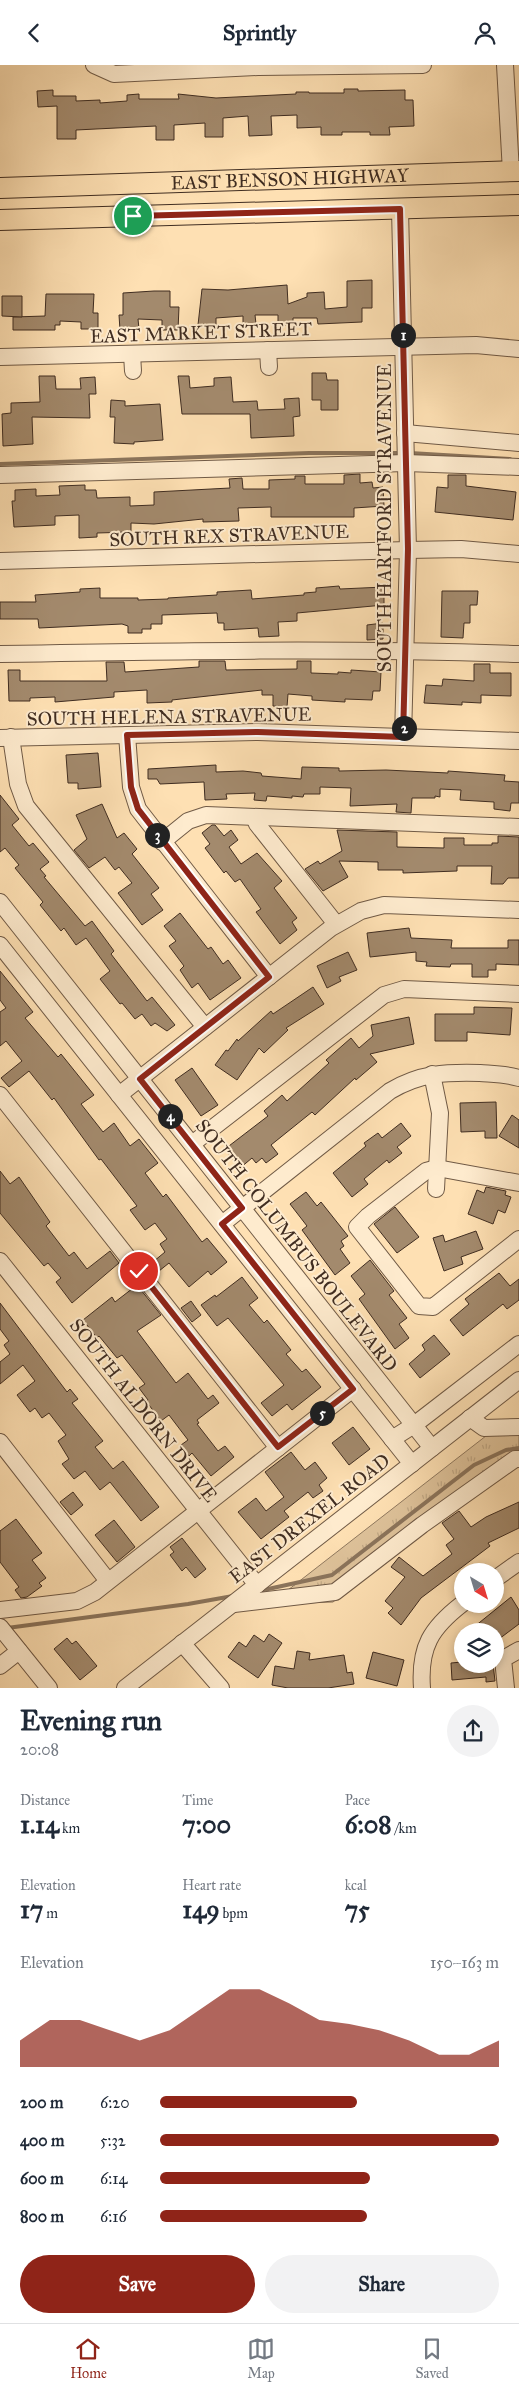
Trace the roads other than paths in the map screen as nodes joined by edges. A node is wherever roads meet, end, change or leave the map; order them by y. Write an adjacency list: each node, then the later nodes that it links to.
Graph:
1 (94, 65): 5 (street)
2 (418, 65): 3 (street); 5 (street)
3 (423, 65)
4 (505, 65): 6 (street)
5 (253, 66)
6 (515, 171): 7 (main road, EAST BENSON HIGHWAY)
7 (0, 188)
8 (519, 205): 9 (main road, EAST BENSON HIGHWAY)
9 (400, 209): 10 (main road, EAST BENSON HIGHWAY); 11 (street, SOUTH HARTFORD STRAVENUE)
10 (0, 220)
11 (403, 347): 12 (street, EAST MARKET STREET); 13 (street, EAST MARKET STREET); 18 (street, SOUTH HARTFORD STRAVENUE)
12 (519, 349)
13 (268, 350): 14 (street, EAST MARKET STREET); 16 (street)
14 (132, 354): 15 (street, EAST MARKET STREET); 17 (street)
15 (0, 357)
16 (269, 367)
17 (132, 371)
18 (405, 433): 19 (street); 20 (street, SOUTH HARTFORD STRAVENUE)
19 (519, 443)
20 (406, 463): 21 (street); 22 (street); 23 (street, SOUTH HARTFORD STRAVENUE)
21 (519, 467)
22 (0, 475)
23 (408, 549): 24 (street, SOUTH REX STRAVENUE); 25 (street, SOUTH REX STRAVENUE); 26 (street, SOUTH HARTFORD STRAVENUE)
24 (519, 554)
25 (0, 561)
26 (405, 650): 27 (street); 28 (street); 30 (street, SOUTH HARTFORD STRAVENUE)
27 (0, 654)
28 (519, 654)
29 (127, 735): 30 (street, SOUTH HELENA STRAVENUE); 31 (street, SOUTH HELENA STRAVENUE); 35 (street)
30 (403, 737): 32 (street, SOUTH HELENA STRAVENUE)
31 (6, 738): 42 (street)
32 (519, 741)
33 (254, 817): 34 (street); 35 (street); 38 (street)
34 (519, 827)
35 (162, 842): 40 (street)
36 (0, 902): 45 (street, SOUTH COLUMBUS BOULEVARD)
37 (519, 910): 38 (street)
38 (336, 924): 40 (street)
39 (0, 945): 47 (street)
40 (269, 977): 42 (street)
41 (519, 994): 48 (street)
42 (205, 1027): 45 (street)
43 (432, 1074): 44 (street); 49 (street); 52 (street)
44 (519, 1078)
45 (140, 1079): 47 (street); 48 (street, SOUTH COLUMBUS BOULEVARD)
46 (0, 1095): 64 (street)
47 (119, 1095): 53 (street)
48 (192, 1144): 52 (street, SOUTH COLUMBUS BOULEVARD)
49 (438, 1167): 50 (street); 51 (street); 54 (street)
50 (519, 1183)
51 (436, 1189)
52 (242, 1208): 53 (street); 60 (street, SOUTH COLUMBUS BOULEVARD)
53 (222, 1224): 58 (street)
54 (519, 1239)
55 (0, 1261): 68 (street, SOUTH ALDORN DRIVE)
56 (519, 1344): 60 (street, EAST DREXEL ROAD)
57 (519, 1380): 59 (street, EAST DREXEL ROAD)
58 (353, 1389): 62 (street); 64 (street)
59 (470, 1418): 61 (street); 65 (street, EAST DREXEL ROAD)
60 (414, 1425): 62 (street, EAST DREXEL ROAD); 65 (street, SOUTH COLUMBUS BOULEVARD)
61 (519, 1427)
62 (392, 1439): 67 (street)
63 (0, 1442): 71 (street)
64 (278, 1447): 68 (street)
65 (432, 1448): 67 (street, EAST DREXEL ROAD)
66 (519, 1459): 73 (street)
67 (412, 1464): 72 (street, EAST DREXEL ROAD)
68 (198, 1510): 71 (street); 72 (street, SOUTH ALDORN DRIVE)
69 (519, 1562): 70 (street)
70 (504, 1573)
71 (108, 1581): 74 (street)
72 (257, 1585): 73 (street, EAST DREXEL ROAD)
73 (231, 1604): 77 (street, EAST DREXEL ROAD)
74 (0, 1610)
75 (454, 1610): 84 (street)
76 (0, 1627): 79 (street)
77 (182, 1643): 81 (street, EAST DREXEL ROAD); 83 (street)
78 (519, 1650): 85 (street)
79 (19, 1651): 80 (street); 82 (street)
80 (0, 1666)
81 (127, 1687)
82 (49, 1688)
83 (221, 1688)
84 (422, 1688)
85 (506, 1688)

